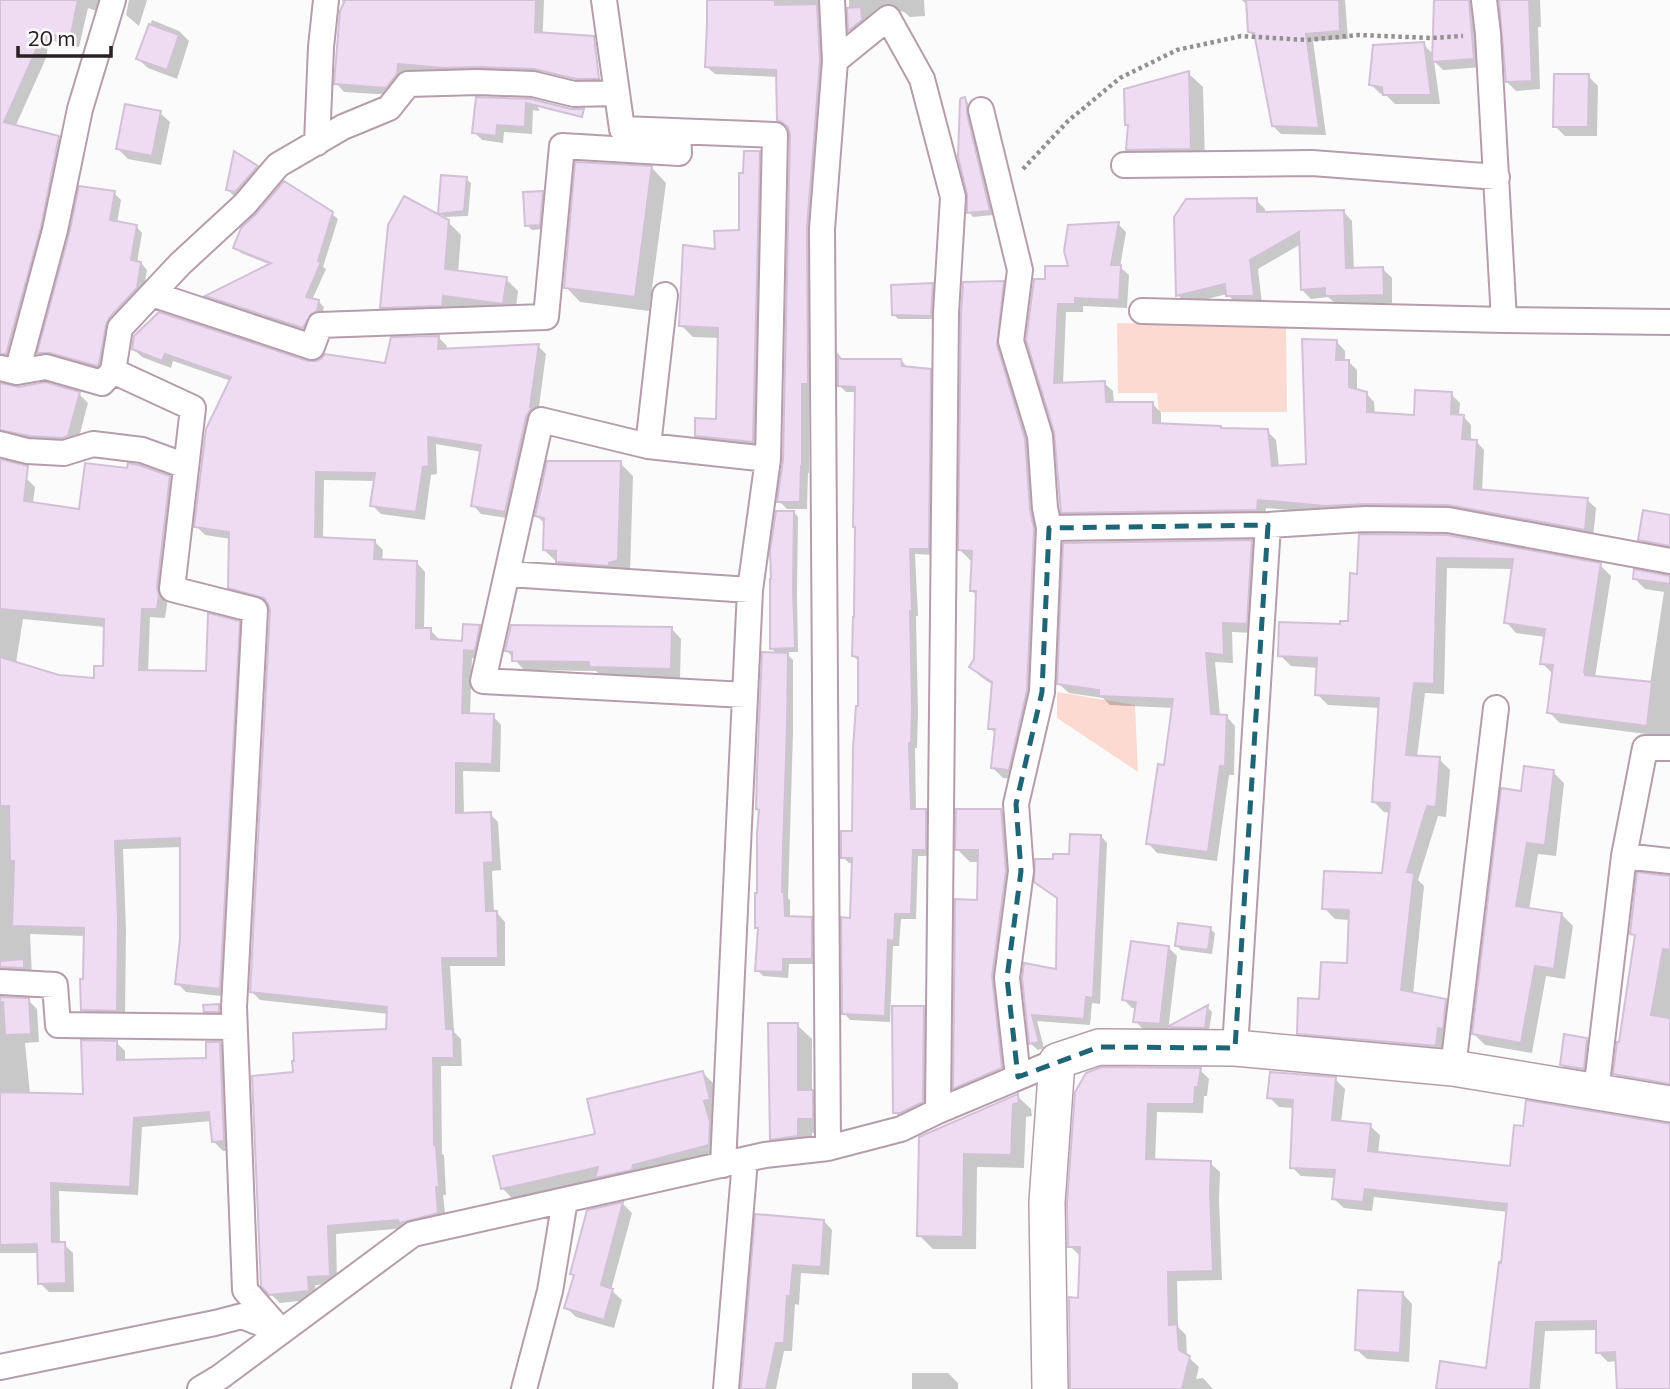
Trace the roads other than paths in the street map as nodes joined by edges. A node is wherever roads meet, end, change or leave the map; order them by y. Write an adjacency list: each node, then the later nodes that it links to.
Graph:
1 (113, 0): 18 (street)
2 (326, 0): 10 (street)
3 (604, 0): 7 (street)
4 (832, 0): 6 (street)
5 (1484, 0): 12 (street)
6 (835, 61): 42 (street); 43 (street)
7 (617, 93): 9 (street); 10 (street)
8 (981, 110): 25 (street)
9 (678, 132): 13 (street); 22 (street)
10 (317, 143): 13 (street)
11 (1124, 165): 12 (street)
12 (1497, 177): 16 (street)
13 (152, 294): 19 (street)
14 (665, 295): 21 (street)
15 (1142, 311): 16 (street)
16 (1504, 320): 17 (street)
17 (1670, 322)
18 (8, 370): 19 (street)
19 (113, 371): 23 (street)
20 (0, 444): 23 (street)
21 (648, 446): 22 (street); 27 (street)
22 (768, 459): 28 (street)
23 (186, 466): 35 (street)
24 (1268, 525): 25 (street); 26 (street); 36 (street)
25 (1049, 528): 39 (street)
26 (1670, 561)
27 (506, 574): 28 (street); 29 (street)
28 (750, 590): 29 (street)
29 (745, 695): 44 (street)
30 (1496, 708): 38 (street)
31 (1670, 748): 32 (street)
32 (1624, 856): 33 (street); 40 (street)
33 (1670, 860)
34 (0, 982): 35 (street)
35 (234, 1027): 46 (street)
36 (1235, 1048): 37 (main road); 38 (main road)
37 (1057, 1060): 39 (street); 51 (main road)
38 (1453, 1068): 40 (main road)
39 (1018, 1077): 42 (street)
40 (1596, 1092): 41 (main road)
41 (1670, 1104)
42 (938, 1111): 43 (street)
43 (828, 1148): 44 (street)
44 (734, 1162): 45 (street); 50 (street)
45 (565, 1200): 46 (street); 49 (street)
46 (281, 1331): 47 (street); 48 (street)
47 (0, 1367)
48 (200, 1389)
49 (524, 1389)
50 (726, 1389)
51 (1050, 1389)

